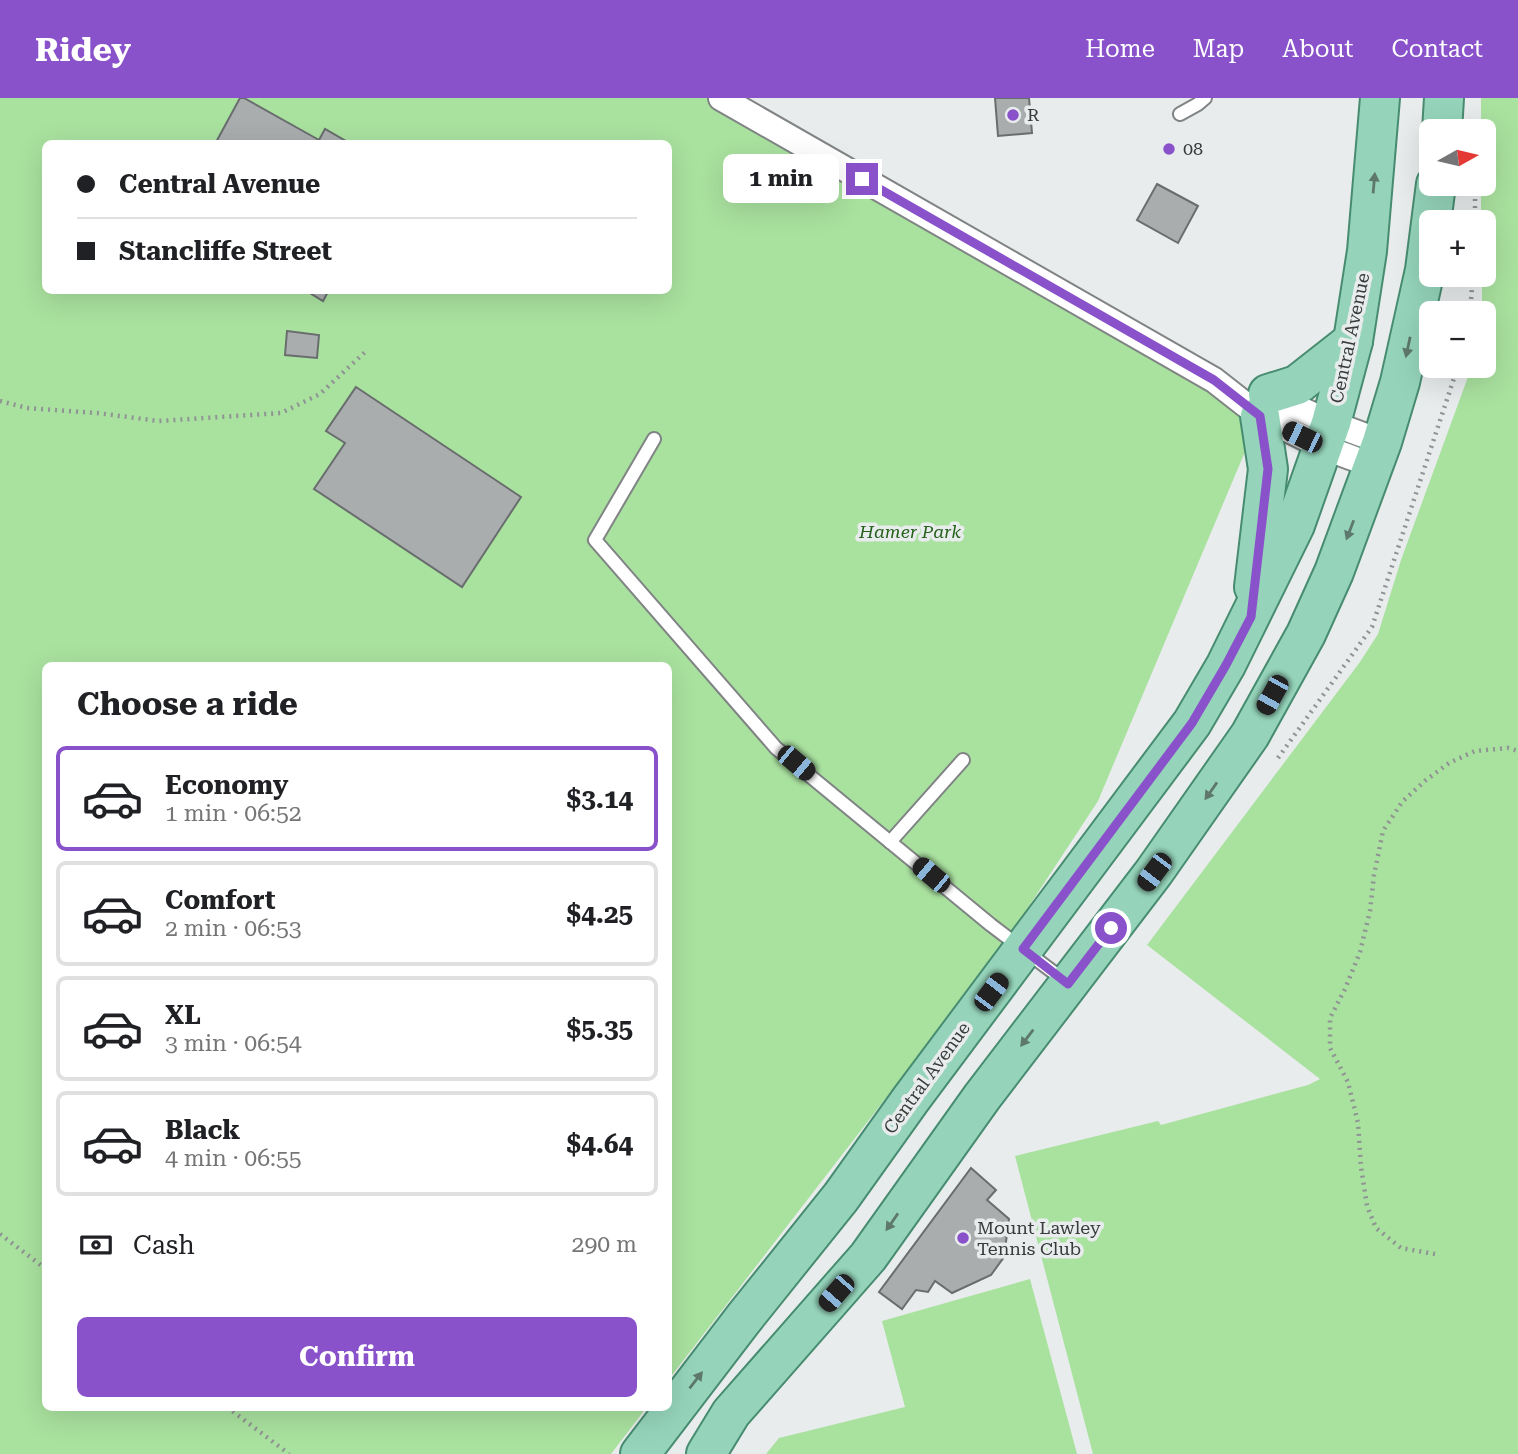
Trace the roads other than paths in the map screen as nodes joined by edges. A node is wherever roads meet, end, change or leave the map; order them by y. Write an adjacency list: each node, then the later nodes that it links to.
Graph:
1 (721, 98): 9 (street)
2 (1205, 98): 5 (lane)
3 (1380, 98): 8 (main road, Central Avenue, one-way to 3)
4 (1444, 98): 6 (main road)
5 (1180, 114)
6 (1443, 119)
7 (1434, 196): 12 (main road, one-way to 12)
8 (1353, 341): 9 (main road); 10 (main road, Central Avenue)
9 (1264, 405): 10 (street); 13 (main road)
10 (1327, 435): 12 (street); 13 (main road, Central Avenue)
11 (654, 439): 15 (lane)
12 (1378, 454): 17 (main road, one-way to 17)
13 (1251, 617): 16 (main road, Central Avenue)
14 (964, 760): 15 (lane)
15 (890, 842): 16 (lane)
16 (1023, 949): 17 (lane); 19 (main road, Central Avenue)
17 (1068, 984): 18 (main road, one-way to 18)
18 (982, 1097): 19 (main road); 21 (main road, one-way to 21)
19 (911, 1099): 20 (main road, Central Avenue, one-way to 19)
20 (640, 1454)
21 (706, 1454)

